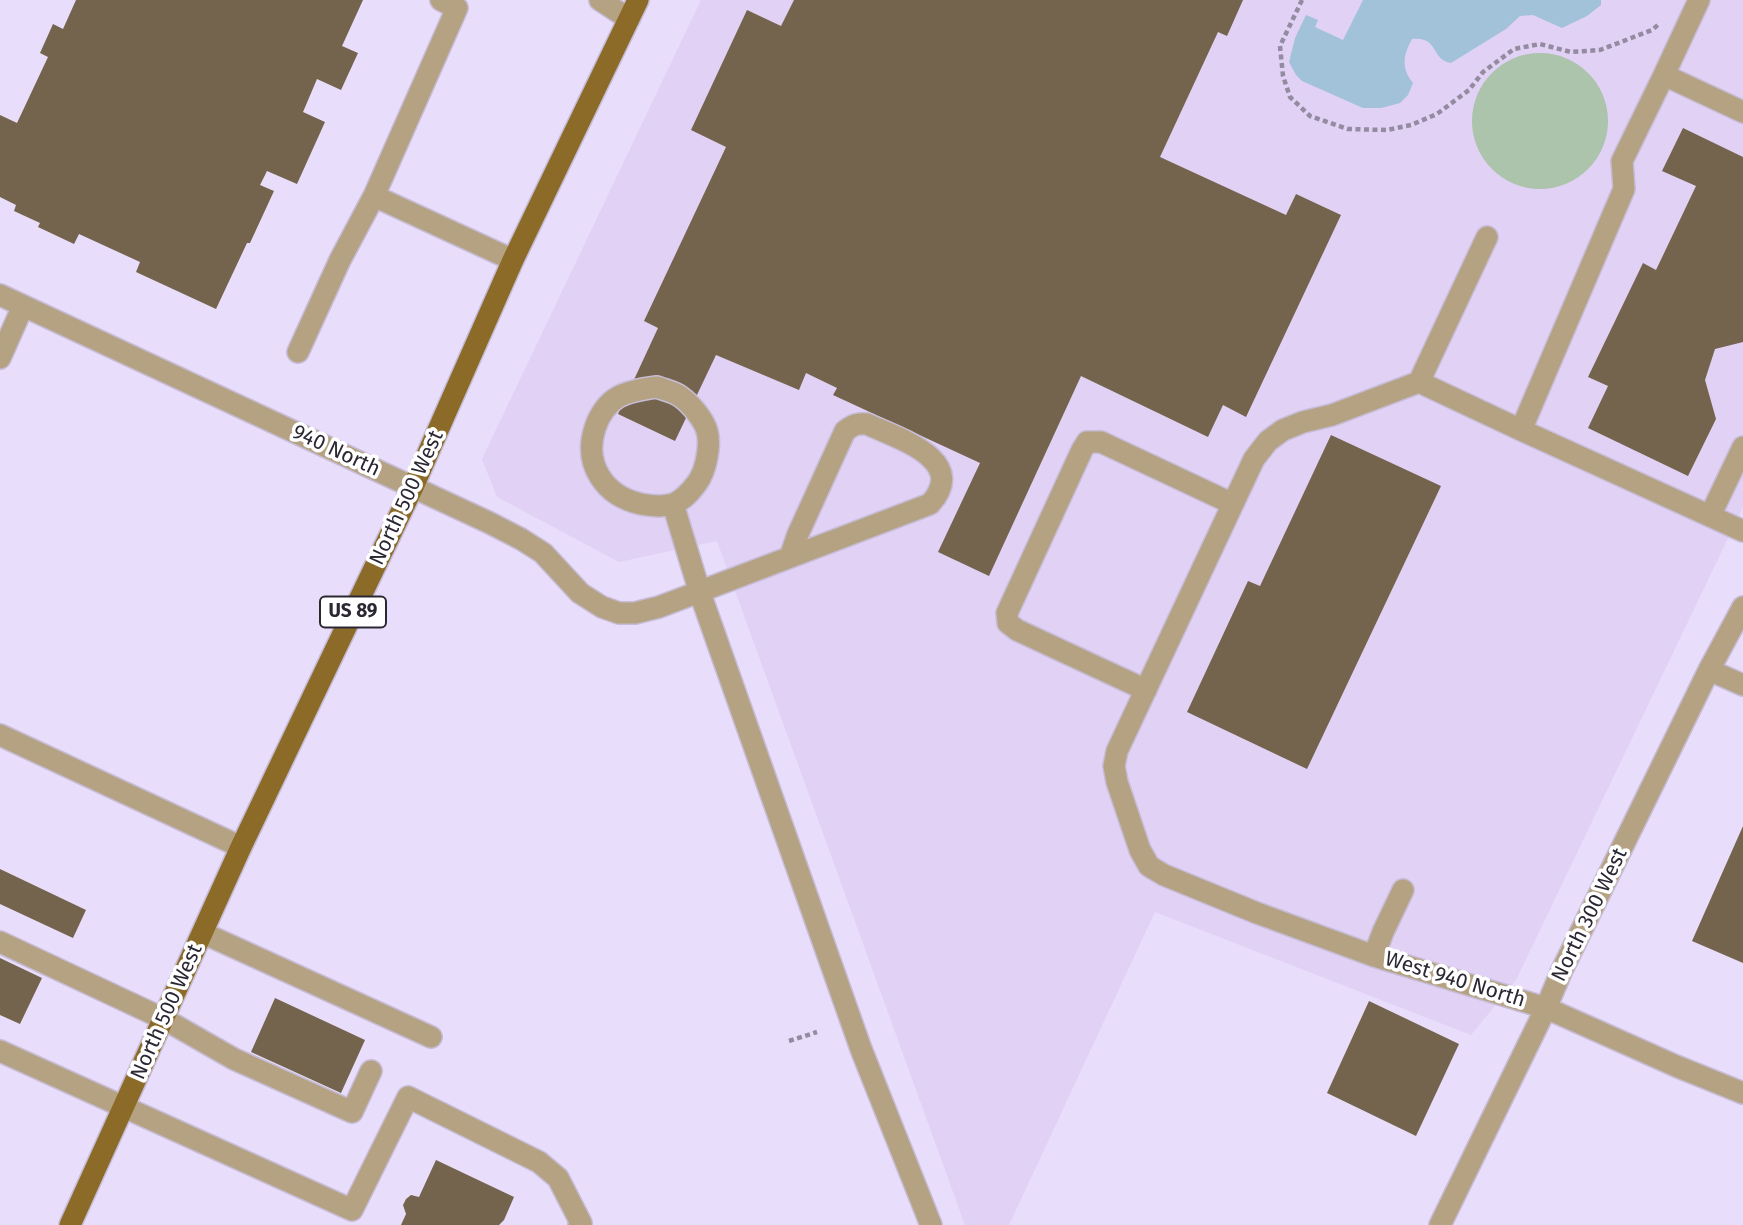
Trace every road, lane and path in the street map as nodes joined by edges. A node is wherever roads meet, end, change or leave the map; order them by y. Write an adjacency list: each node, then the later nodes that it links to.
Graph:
1 (440, 0): 9 (street)
2 (600, 0): 5 (street)
3 (1301, 0): 6 (path)
4 (1699, 0): 7 (street)
5 (633, 10): 11 (main road, North 500 West / US 89)
6 (1666, 18)
7 (1664, 75): 8 (street); 17 (street)
8 (1743, 112)
9 (374, 196): 11 (street); 14 (street)
10 (1487, 237): 16 (street)
11 (513, 260): 19 (main road, North 500 West / US 89)
12 (0, 295): 13 (street, 940 North)
13 (23, 306): 15 (street); 19 (street, 940 North)
14 (298, 352)
15 (0, 358)
16 (1419, 382): 17 (street); 21 (street)
17 (1521, 430): 22 (street)
18 (1743, 447): 22 (street)
19 (413, 487): 25 (street, 940 North); 31 (main road, North 500 West / US 89)
20 (673, 504): 20 (street); 25 (street)
21 (1233, 504): 29 (street); 29 (street)
22 (1710, 516): 23 (street)
23 (1743, 531)
24 (790, 557): 24 (street, 940 North); 25 (street, 940 North)
25 (700, 593): 47 (street)
26 (1743, 607): 27 (street, North 300 West)
27 (1709, 670): 28 (street); 36 (street, North 300 West)
28 (1743, 685)
29 (1146, 690): 35 (street, West 940 North)
30 (0, 735): 31 (street)
31 (241, 847): 33 (main road, North 500 West / US 89)
32 (1403, 890): 35 (street)
33 (203, 933): 37 (main road, North 500 West / US 89); 39 (street)
34 (0, 942): 37 (street)
35 (1374, 956): 36 (street, West 940 North)
36 (1546, 1008): 43 (street, West 940 North); 48 (street, North 300 West)
37 (164, 1019): 42 (street); 44 (main road, North 500 West / US 89)
38 (817, 1032): 40 (path)
39 (431, 1037)
40 (789, 1041)
41 (0, 1051): 44 (street)
42 (371, 1071)
43 (1743, 1093)
44 (124, 1108): 45 (street); 46 (main road, North 500 West / US 89)
45 (580, 1224)
46 (70, 1225)
47 (930, 1225)
48 (1440, 1225)

